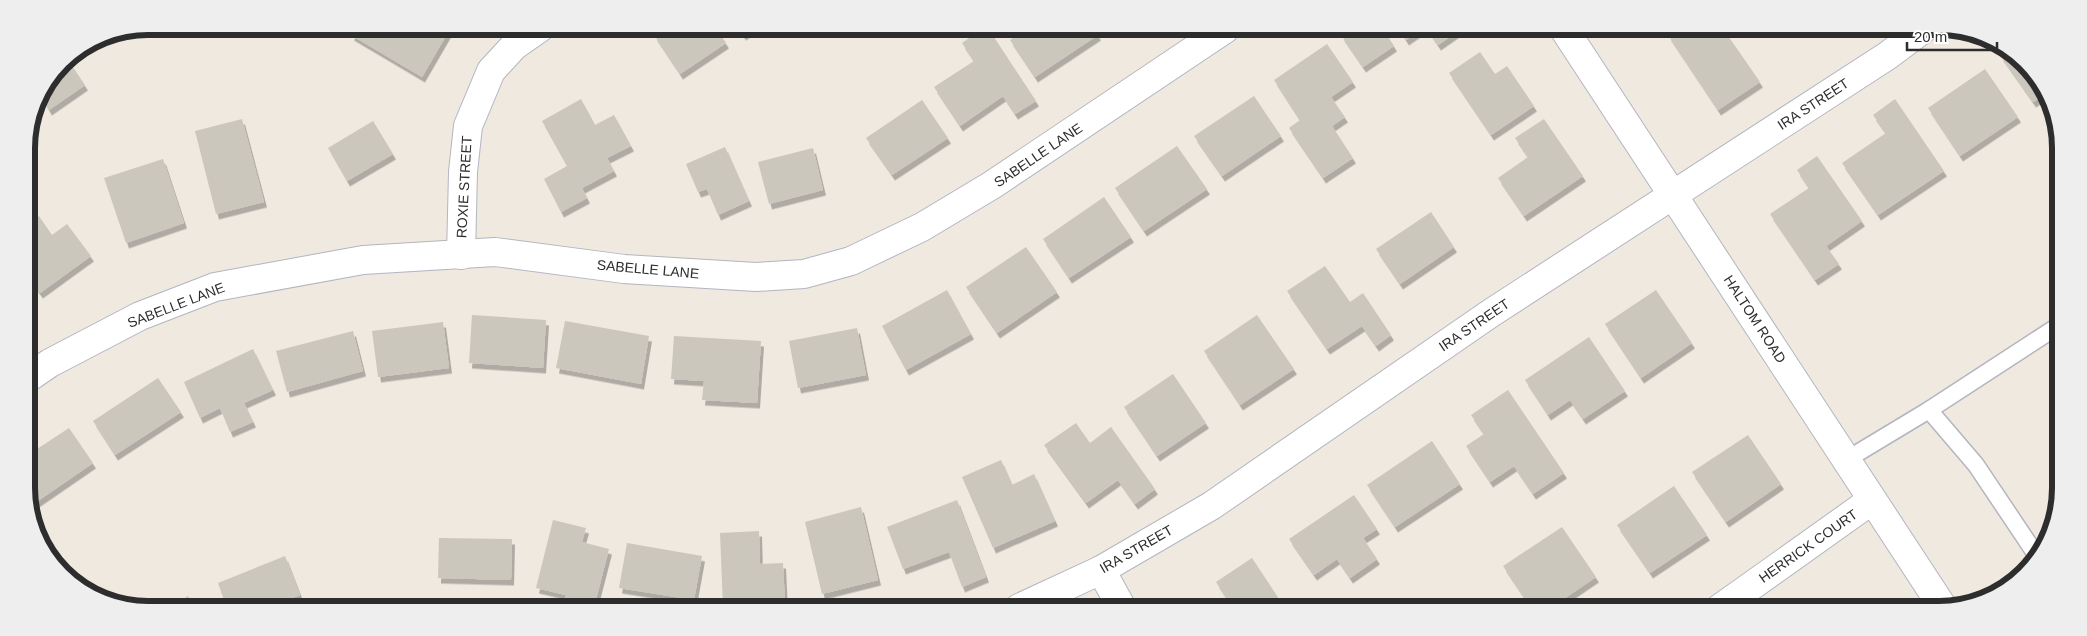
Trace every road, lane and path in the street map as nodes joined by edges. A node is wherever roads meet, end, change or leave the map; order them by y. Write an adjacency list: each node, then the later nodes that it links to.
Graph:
1 (530, 35): 6 (street, ROXIE STREET)
2 (1216, 35): 6 (street, SABELLE LANE)
3 (1568, 35): 5 (street, HALTOM ROAD)
4 (1915, 35): 5 (street, IRA STREET)
5 (1673, 194): 10 (street, HALTOM ROAD); 13 (street, IRA STREET)
6 (461, 255): 8 (street, SABELLE LANE)
7 (2052, 330): 9 (lane)
8 (35, 373)
9 (1929, 410): 10 (lane); 12 (lane)
10 (1846, 460): 11 (street, HALTOM ROAD)
11 (1872, 500): 16 (street, HERRICK COURT); 17 (street, HALTOM ROAD)
12 (2034, 550)
13 (1101, 570): 14 (street, IRA STREET); 15 (street)
14 (1034, 601)
15 (1118, 601)
16 (1730, 601)
17 (1938, 601)

